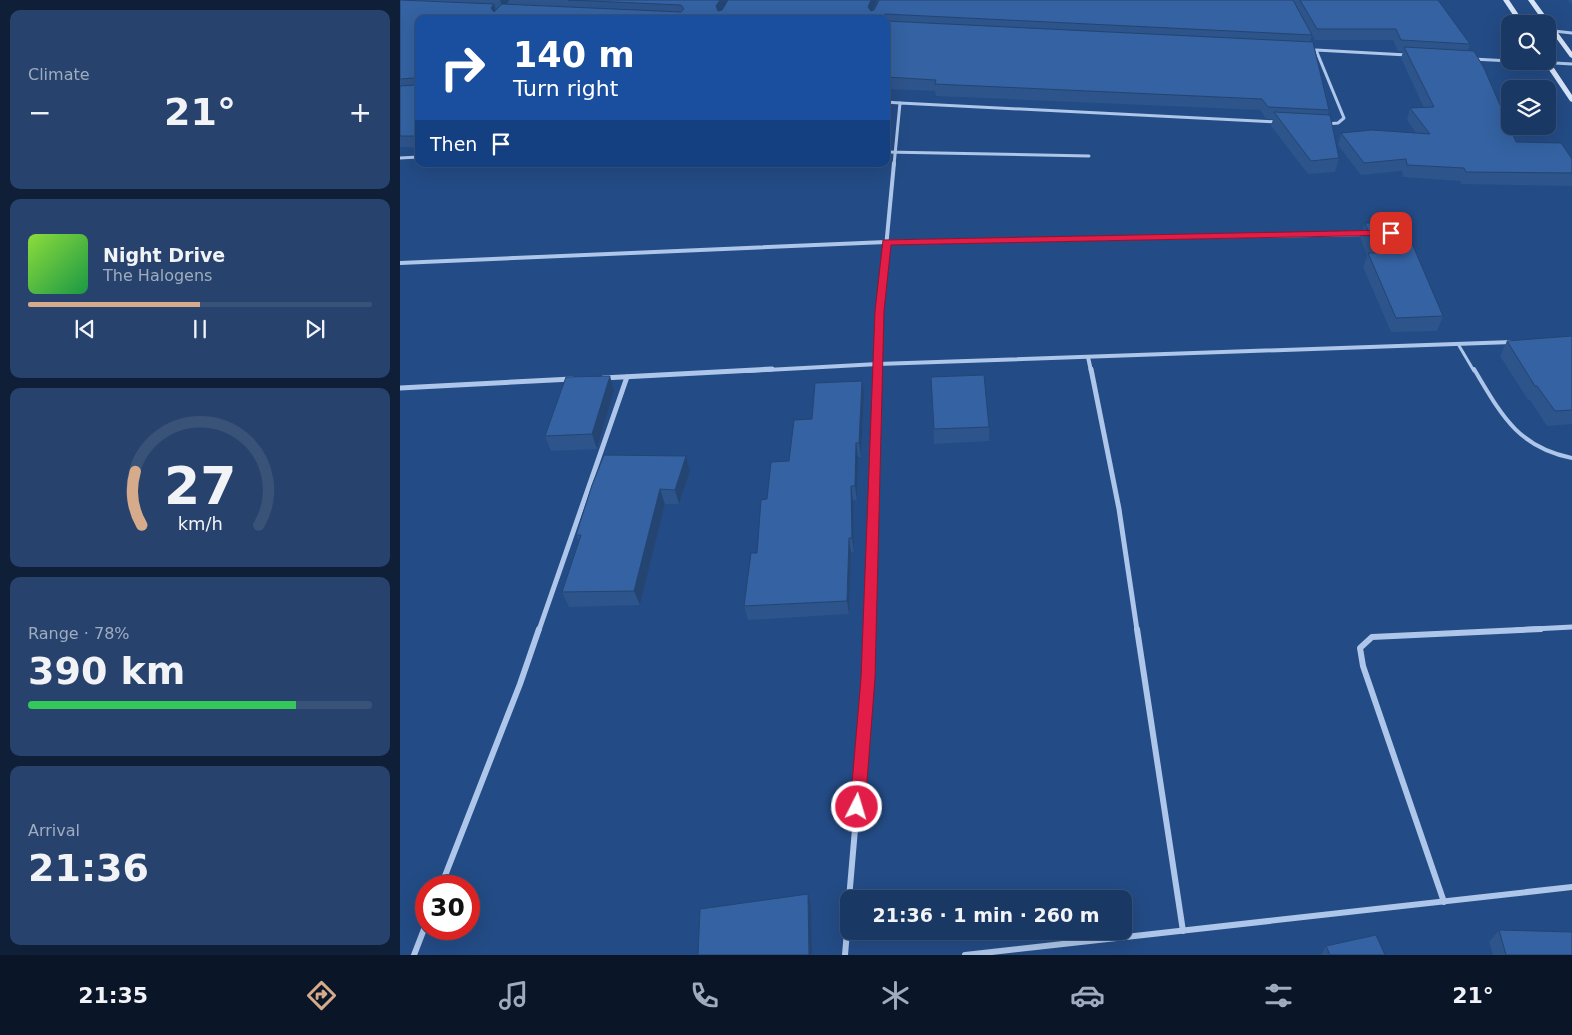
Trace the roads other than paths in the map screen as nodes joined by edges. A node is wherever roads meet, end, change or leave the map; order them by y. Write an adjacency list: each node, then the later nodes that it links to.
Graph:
1 (1506, 0): 3 (main road)
2 (1530, 0): 4 (main road)
3 (1516, 15)
4 (1541, 15)
5 (1556, 32): 6 (street)
6 (1572, 32)
7 (1556, 35): 11 (main road)
8 (1311, 42): 9 (street)
9 (1316, 50): 10 (street); 21 (street)
10 (1413, 55)
11 (1572, 56)
12 (1471, 59): 13 (street)
13 (1501, 61)
14 (1556, 63): 15 (street)
15 (1572, 64)
16 (1552, 70): 17 (main road)
17 (1572, 100)
18 (890, 102): 19 (street)
19 (900, 103): 20 (street); 23 (street)
20 (1285, 122)
21 (1324, 124)
22 (890, 152): 23 (street)
23 (895, 152): 24 (street); 28 (street)
24 (1089, 156)
25 (400, 158): 26 (street)
26 (415, 158)
27 (1372, 234): 28 (street)
28 (886, 242): 29 (street); 33 (street)
29 (400, 263)
30 (1515, 342): 31 (street)
31 (1458, 344): 32 (street); 38 (lane)
32 (1088, 357): 33 (street); 44 (street)
33 (878, 364): 34 (street); 42 (street)
34 (627, 377): 35 (street); 40 (street)
35 (597, 378)
36 (577, 379): 37 (street)
37 (400, 388)
38 (1572, 458)
39 (1572, 626): 43 (street)
40 (445, 875)
41 (1572, 887): 43 (street)
42 (851, 890)
43 (1444, 902): 44 (street)
44 (1183, 931): 49 (street)
45 (420, 940): 47 (street)
46 (846, 940): 48 (street)
47 (414, 955)
48 (845, 955)
49 (965, 955)

